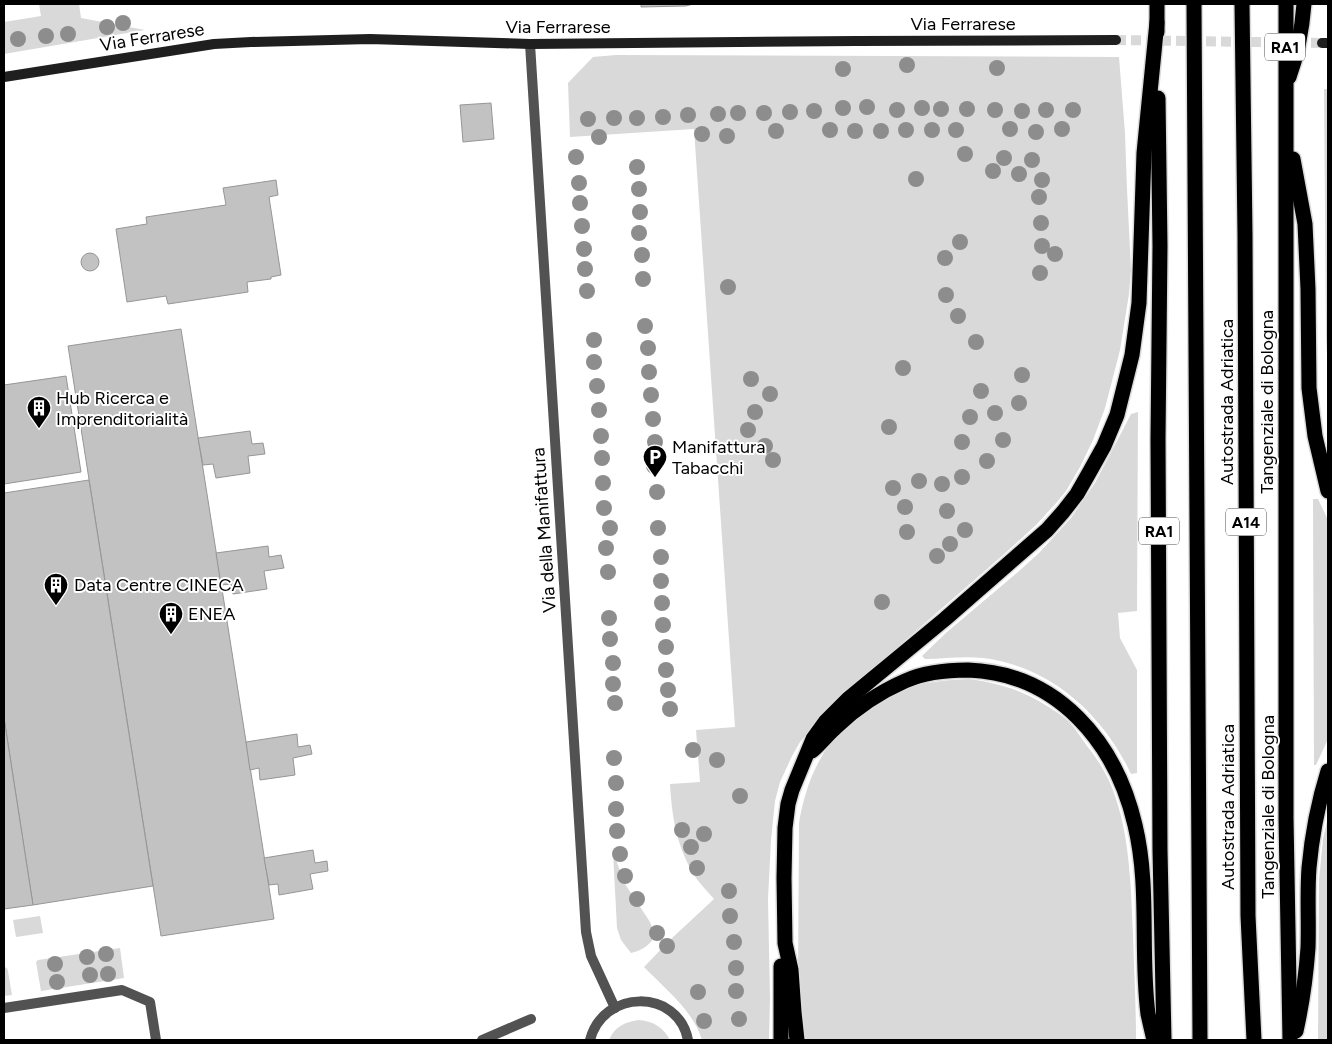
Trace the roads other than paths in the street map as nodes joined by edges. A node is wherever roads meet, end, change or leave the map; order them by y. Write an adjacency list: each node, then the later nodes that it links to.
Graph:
1 (1157, 4): 6 (highway, RA1)
2 (1194, 4): 27 (highway, Autostrada Adriatica)
3 (1242, 4): 28 (highway, Autostrada Adriatica / A14)
4 (1286, 4): 10 (highway, Tangenziale di Bologna / RA1)
5 (1304, 4): 10 (highway)
6 (1157, 22): 13 (highway); 26 (highway, RA1)
7 (1116, 40): 8 (main road, Via Ferrarese)
8 (530, 44): 9 (main road, Via Ferrarese); 17 (street, Via della Manifattura)
9 (4, 77)
10 (1285, 90): 11 (highway, Tangenziale di Bologna / RA1)
11 (1286, 126): 12 (highway); 29 (highway, Tangenziale di Bologna / RA1)
12 (1328, 491)
13 (805, 756): 15 (highway); 25 (highway)
14 (1328, 771): 30 (highway)
15 (786, 943): 23 (highway); 24 (highway)
16 (4, 1008): 19 (street)
17 (615, 1008): 21 (street); 22 (street)
18 (531, 1019): 20 (street)
19 (156, 1040)
20 (482, 1040)
21 (590, 1040)
22 (688, 1040)
23 (781, 1040)
24 (798, 1040)
25 (1154, 1040)
26 (1164, 1040)
27 (1200, 1040)
28 (1254, 1040)
29 (1290, 1040)
30 (1294, 1040)

